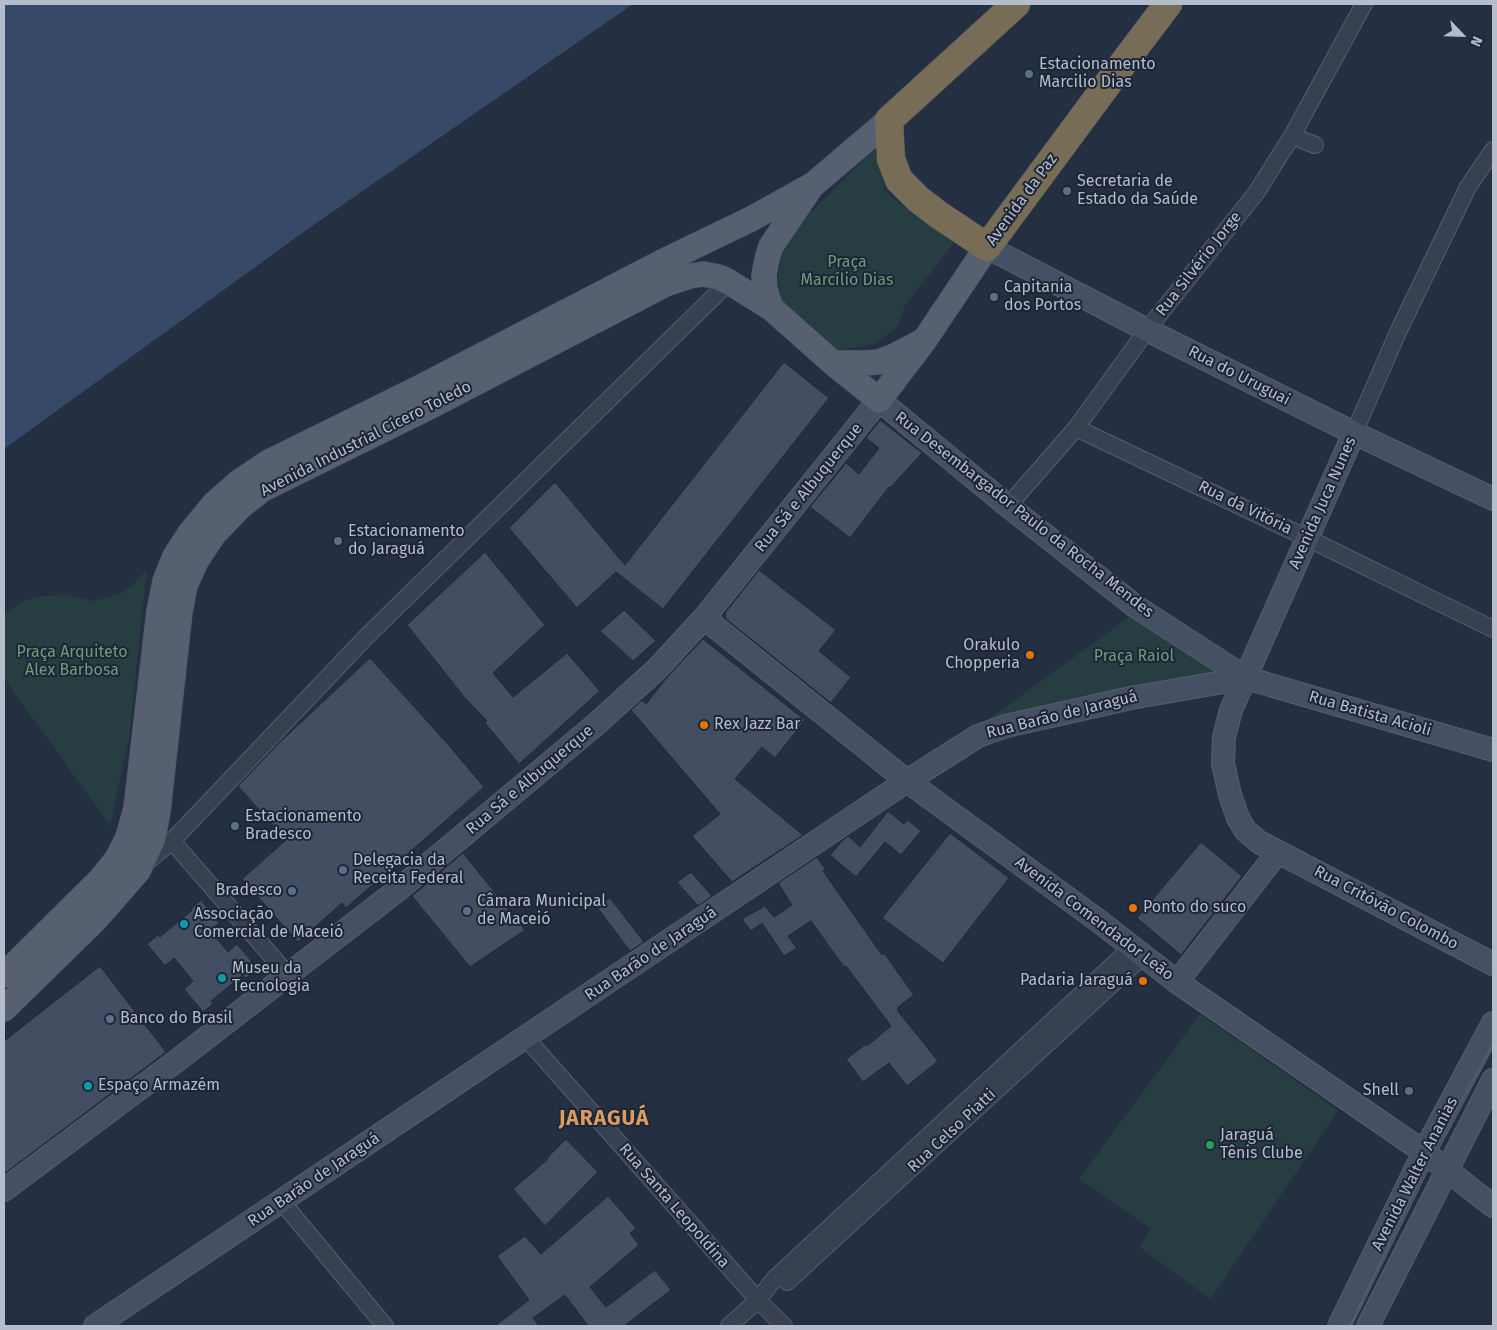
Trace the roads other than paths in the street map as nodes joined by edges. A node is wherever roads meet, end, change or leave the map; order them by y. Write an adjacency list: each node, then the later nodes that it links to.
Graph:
1 (1016, 4): 5 (highway)
2 (1168, 4): 4 (highway, Avenida da Paz)
3 (1364, 4): 6 (street, Rua Silvério Jorge)
4 (1148, 15): 10 (highway, Avenida da Paz)
5 (889, 120): 9 (main road); 10 (highway)
6 (1292, 136): 7 (street); 13 (street, Rua Silvério Jorge)
7 (1315, 145)
8 (1493, 150): 18 (street, Avenida Juca Nunes)
9 (814, 184): 12 (main road); 32 (main road, Avenida Industrial Cícero Toledo)
10 (988, 247): 13 (street, Rua do Uruguai); 14 (main road, Avenida da Paz)
11 (729, 282): 12 (main road, Avenida Industrial Cícero Toledo); 27 (street); 29 (main road, Avenida Industrial Cícero Toledo)
12 (770, 308): 15 (main road, Avenida Industrial Cícero Toledo)
13 (1147, 330): 17 (street, Rua Silvério Jorge); 18 (street, Rua do Uruguai)
14 (924, 341): 15 (main road); 16 (main road, Avenida da Paz)
15 (833, 363): 16 (main road, Avenida Industrial Cícero Toledo)
16 (879, 400): 20 (street, Rua Desembargador Paulo da Rocha Mendes); 22 (street, Rua Sá e Albuquerque)
17 (1076, 428): 20 (street, Rua Silvério Jorge); 21 (street, Rua da Vitória)
18 (1354, 433): 19 (street, Rua do Uruguai); 21 (street, Avenida Juca Nunes)
19 (1493, 498)
20 (1008, 506): 24 (street, Rua Desembargador Paulo da Rocha Mendes)
21 (1307, 538): 23 (street, Rua da Vitória); 24 (street, Avenida Juca Nunes)
22 (704, 618): 26 (street, Avenida Comendador Leão); 33 (street, Rua Sá e Albuquerque)
23 (1493, 630)
24 (1246, 678): 25 (street, Rua Batista Acioli); 26 (street, Rua Barão de Jaraguá); 28 (street, Avenida Juca Nunes)
25 (1493, 750)
26 (908, 781): 30 (street, Avenida Comendador Leão); 37 (street, Rua Barão de Jaraguá)
27 (172, 841): 29 (street); 33 (street)
28 (1278, 852): 31 (street, Rua Critóvão Colombo); 34 (street)
29 (138, 871): 35 (main road, Avenida Industrial Cícero Toledo)
30 (1138, 951): 34 (street, Avenida Comendador Leão); 44 (street, Rua Celso Piatti)
31 (1493, 964)
32 (4, 975)
33 (288, 975): 41 (street, Rua Sá e Albuquerque)
34 (1176, 982): 39 (street, Avenida Comendador Leão)
35 (4, 1009)
36 (1493, 1023): 39 (street, Avenida Walter Ananias)
37 (526, 1038): 42 (street, Rua Barão de Jaraguá); 44 (street, Rua Santa Leopoldina)
38 (1493, 1080): 40 (street, Avenida Walter Ananias)
39 (1424, 1152): 40 (street, Avenida Comendador Leão); 49 (street, Avenida Walter Ananias)
40 (1446, 1170): 43 (street, Avenida Comendador Leão); 50 (street, Avenida Walter Ananias)
41 (4, 1190)
42 (282, 1202): 45 (street, Rua Barão de Jaraguá); 46 (street)
43 (1493, 1206)
44 (758, 1300): 47 (street, Rua Celso Piatti); 48 (street, Rua Santa Leopoldina)
45 (96, 1326)
46 (385, 1326)
47 (729, 1326)
48 (784, 1326)
49 (1338, 1326)
50 (1368, 1326)

